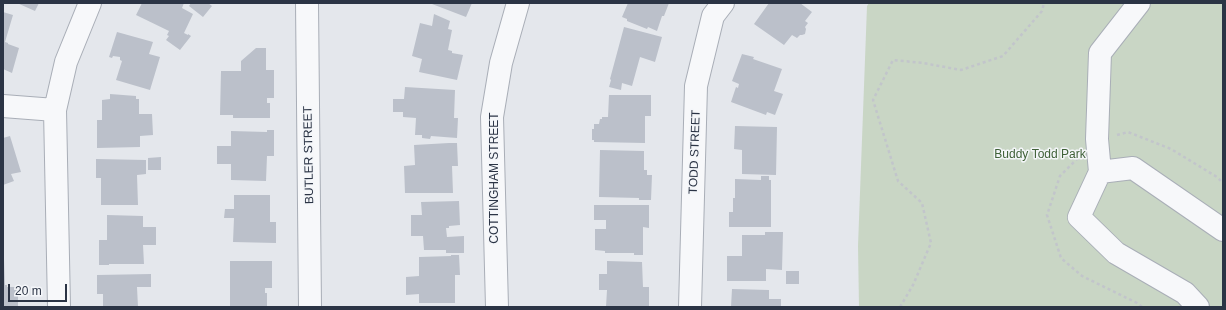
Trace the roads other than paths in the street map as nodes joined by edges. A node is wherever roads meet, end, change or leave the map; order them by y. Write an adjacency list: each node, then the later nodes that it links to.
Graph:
1 (90, 3): 7 (street)
2 (307, 3): 11 (street, BUTLER STREET)
3 (518, 3): 12 (street, COTTINGHAM STREET)
4 (723, 3): 13 (street, TODD STREET)
5 (1139, 3): 8 (street)
6 (3, 106): 7 (street)
7 (55, 110): 10 (street)
8 (1100, 172): 9 (street); 14 (street)
9 (1223, 230)
10 (59, 307)
11 (310, 307)
12 (496, 307)
13 (690, 307)
14 (1198, 307)

